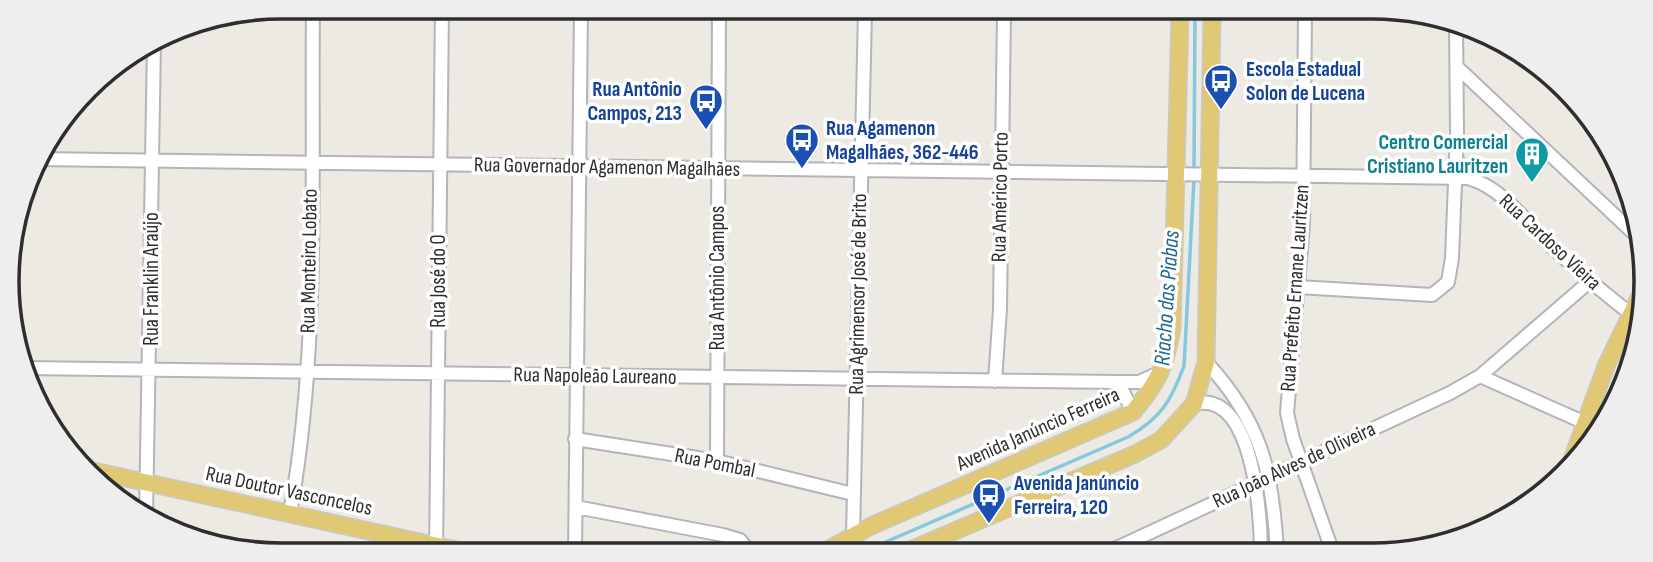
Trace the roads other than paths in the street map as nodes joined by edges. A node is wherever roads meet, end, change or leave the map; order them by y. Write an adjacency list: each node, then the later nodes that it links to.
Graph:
1 (313, 19): 15 (street, Rua Monteiro Lobato)
2 (442, 19): 16 (street, Rua José do O)
3 (581, 19): 17 (street)
4 (719, 19): 18 (street, Rua Antônio Campos)
5 (865, 19): 19 (street, Rua Agrimensor José de Brito)
6 (1003, 19): 22 (street, Rua Américo Porto)
7 (1180, 19): 20 (main road, Avenida Janúncio Ferreira)
8 (1212, 19): 21 (main road)
9 (1305, 19): 23 (street, Rua Prefeito Ernane Lauritzen)
10 (1456, 33): 12 (street)
11 (154, 52): 14 (street, Rua Franklin Araújo)
12 (1457, 67): 24 (street); 25 (street)
13 (49, 159): 14 (street, Rua Governador Agamenon Magalhães)
14 (152, 162): 15 (street, Rua Governador Agamenon Magalhães); 32 (street, Rua Franklin Araújo)
15 (311, 163): 16 (street, Rua Governador Agamenon Magalhães); 33 (street, Rua Monteiro Lobato)
16 (439, 165): 17 (street, Rua Governador Agamenon Magalhães); 35 (street, Rua José do O)
17 (577, 166): 18 (street, Rua Governador Agamenon Magalhães); 36 (street)
18 (717, 169): 19 (street, Rua Governador Agamenon Magalhães); 38 (street, Rua Antônio Campos)
19 (860, 170): 22 (street, Rua Governador Agamenon Magalhães); 39 (street, Rua Agrimensor José de Brito)
20 (1178, 173): 21 (street, Rua Governador Agamenon Magalhães); 22 (street, Rua Governador Agamenon Magalhães); 34 (main road, Avenida Janúncio Ferreira)
21 (1211, 173): 23 (street, Rua Governador Agamenon Magalhães); 30 (main road)
22 (1000, 174): 40 (street, Rua Américo Porto)
23 (1304, 176): 24 (street, Rua Cardoso Vieira); 27 (street, Rua Prefeito Ernane Lauritzen)
24 (1455, 178): 26 (street, Rua Cardoso Vieira); 27 (street)
25 (1629, 228)
26 (1589, 282): 28 (street, Rua Cardoso Vieira); 37 (street, Rua João Alves de Oliveira)
27 (1298, 287): 49 (street, Rua Prefeito Ernane Lauritzen)
28 (1632, 315)
29 (1630, 328): 44 (main road)
30 (1206, 362): 42 (main road); 51 (street)
31 (34, 368): 32 (street, Rua Napoleão Laureano)
32 (151, 370): 33 (street, Rua Napoleão Laureano); 52 (street, Rua Franklin Araújo)
33 (308, 371): 35 (street, Rua Napoleão Laureano); 57 (street, Rua Monteiro Lobato)
34 (1163, 371): 41 (street, Rua Napoleão Laureano); 43 (main road, Avenida Janúncio Ferreira)
35 (438, 374): 36 (street, Rua Napoleão Laureano); 60 (street, Rua José do O)
36 (575, 375): 38 (street, Rua Napoleão Laureano); 46 (street)
37 (1480, 376): 44 (street); 49 (street, Rua João Alves de Oliveira)
38 (717, 378): 39 (street, Rua Napoleão Laureano); 48 (street, Rua Antônio Campos)
39 (855, 381): 40 (street, Rua Napoleão Laureano); 54 (street, Rua Agrimensor José de Brito)
40 (995, 381): 41 (street, Rua Napoleão Laureano)
41 (1118, 382): 43 (street)
42 (1194, 404): 53 (street); 64 (main road)
43 (1133, 412): 58 (main road, Avenida Janúncio Ferreira)
44 (1583, 422): 45 (street); 47 (main road)
45 (1590, 426)
46 (575, 439): 48 (street, Rua Pombal); 56 (street)
47 (1576, 445)
48 (717, 461): 54 (street, Rua Pombal)
49 (1302, 463): 51 (street, Rua João Alves de Oliveira); 68 (street, Rua Prefeito Ernane Lauritzen)
50 (103, 473): 52 (main road, Rua Doutor Vasconcelos)
51 (1271, 477): 53 (street, Rua João Alves de Oliveira); 67 (street)
52 (146, 482): 55 (street, Rua Franklin Araújo); 57 (main road, Rua Doutor Vasconcelos)
53 (1256, 484): 65 (street, Rua João Alves de Oliveira); 66 (street)
54 (853, 494): 58 (street, Rua Agrimensor José de Brito)
55 (146, 505)
56 (576, 507): 61 (street); 62 (street)
57 (290, 513): 59 (main road, Rua Doutor Vasconcelos)
58 (853, 535): 63 (main road, Avenida Janúncio Ferreira)
59 (408, 543)
60 (436, 543)
61 (575, 543)
62 (742, 543)
63 (839, 543)
64 (926, 543)
65 (1129, 543)
66 (1260, 543)
67 (1276, 543)
68 (1330, 543)

